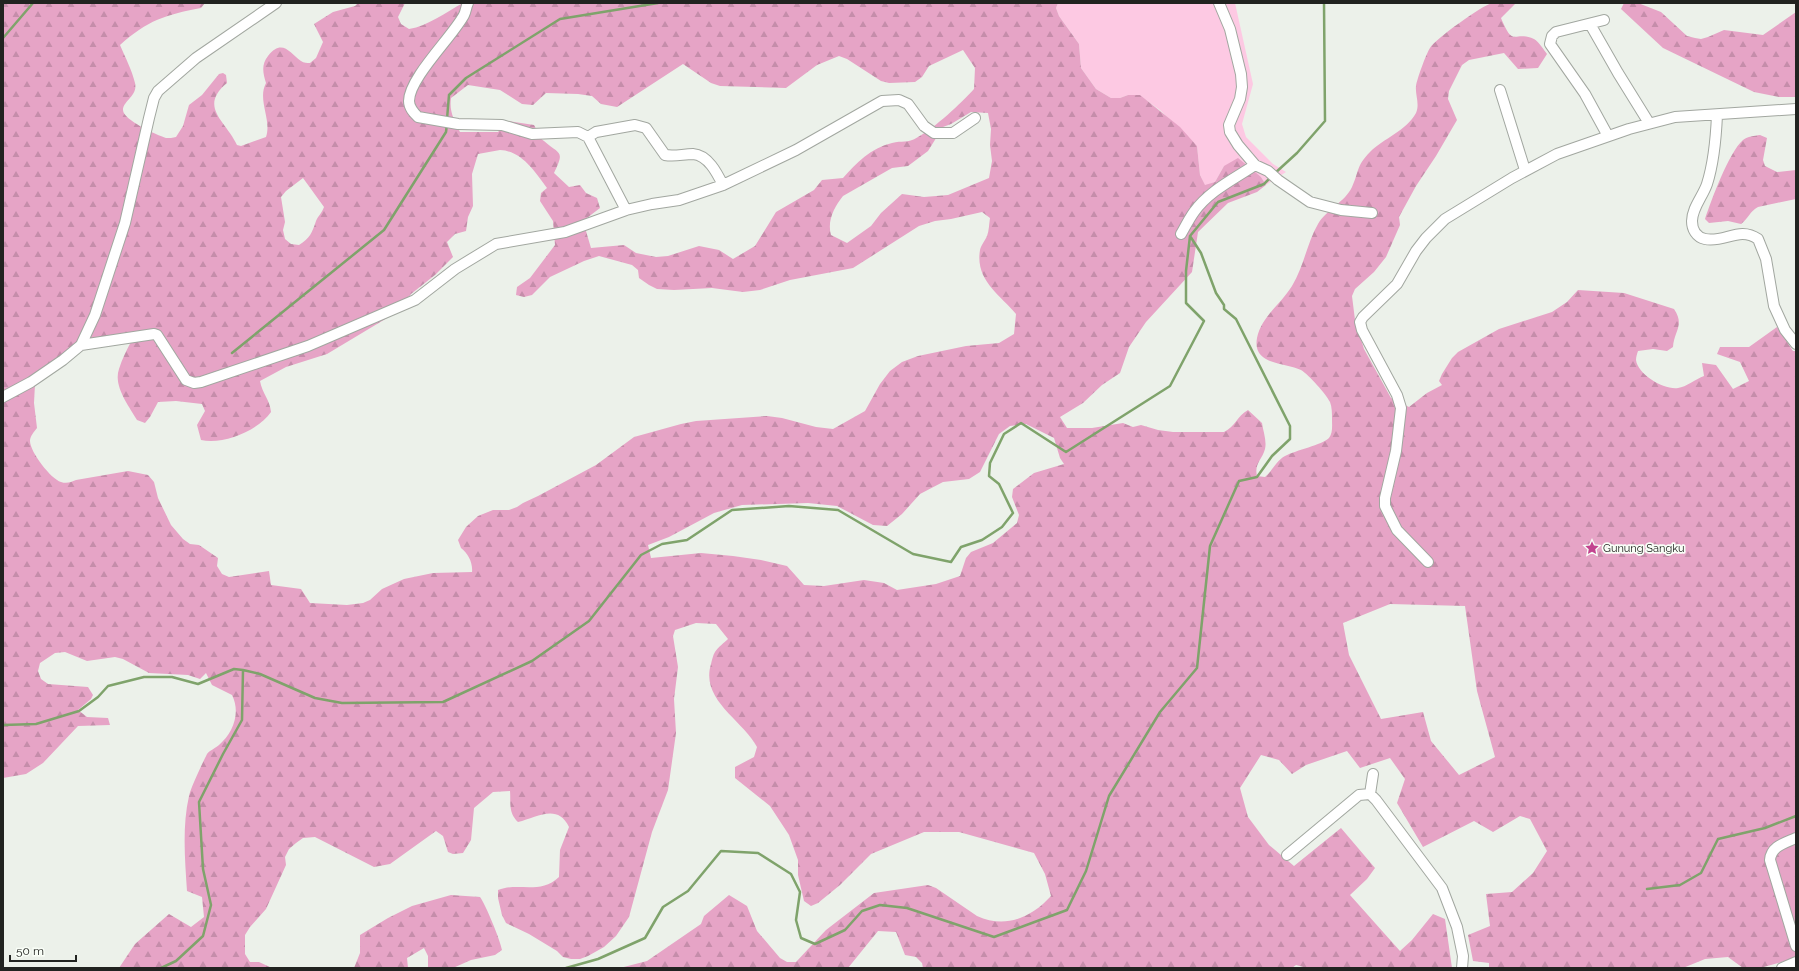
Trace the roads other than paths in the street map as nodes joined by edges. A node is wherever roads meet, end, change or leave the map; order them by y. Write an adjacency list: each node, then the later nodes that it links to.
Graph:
1 (276, 3): 20 (street)
2 (468, 3): 12 (street)
3 (1219, 3): 13 (street)
4 (1604, 20): 5 (street)
5 (1590, 24): 10 (street); 11 (street)
6 (1500, 90): 14 (street)
7 (1796, 108): 8 (street)
8 (1717, 115): 10 (street); 19 (street)
9 (975, 118): 15 (street)
10 (1649, 123): 11 (street)
11 (1608, 136): 14 (street)
12 (588, 137): 15 (street); 16 (street)
13 (1256, 166): 17 (street); 18 (street)
14 (1525, 170): 22 (street)
15 (723, 185): 16 (street)
16 (626, 210): 20 (street)
17 (1372, 213)
18 (1181, 234)
19 (1796, 344)
20 (81, 345): 21 (street)
21 (3, 397)
22 (1428, 562)
23 (1373, 774): 24 (street)
24 (1370, 794): 26 (street); 29 (street)
25 (1796, 838): 27 (street)
26 (1287, 855)
27 (1796, 946)
28 (1796, 962): 30 (street)
29 (1462, 968)
30 (1782, 968)

